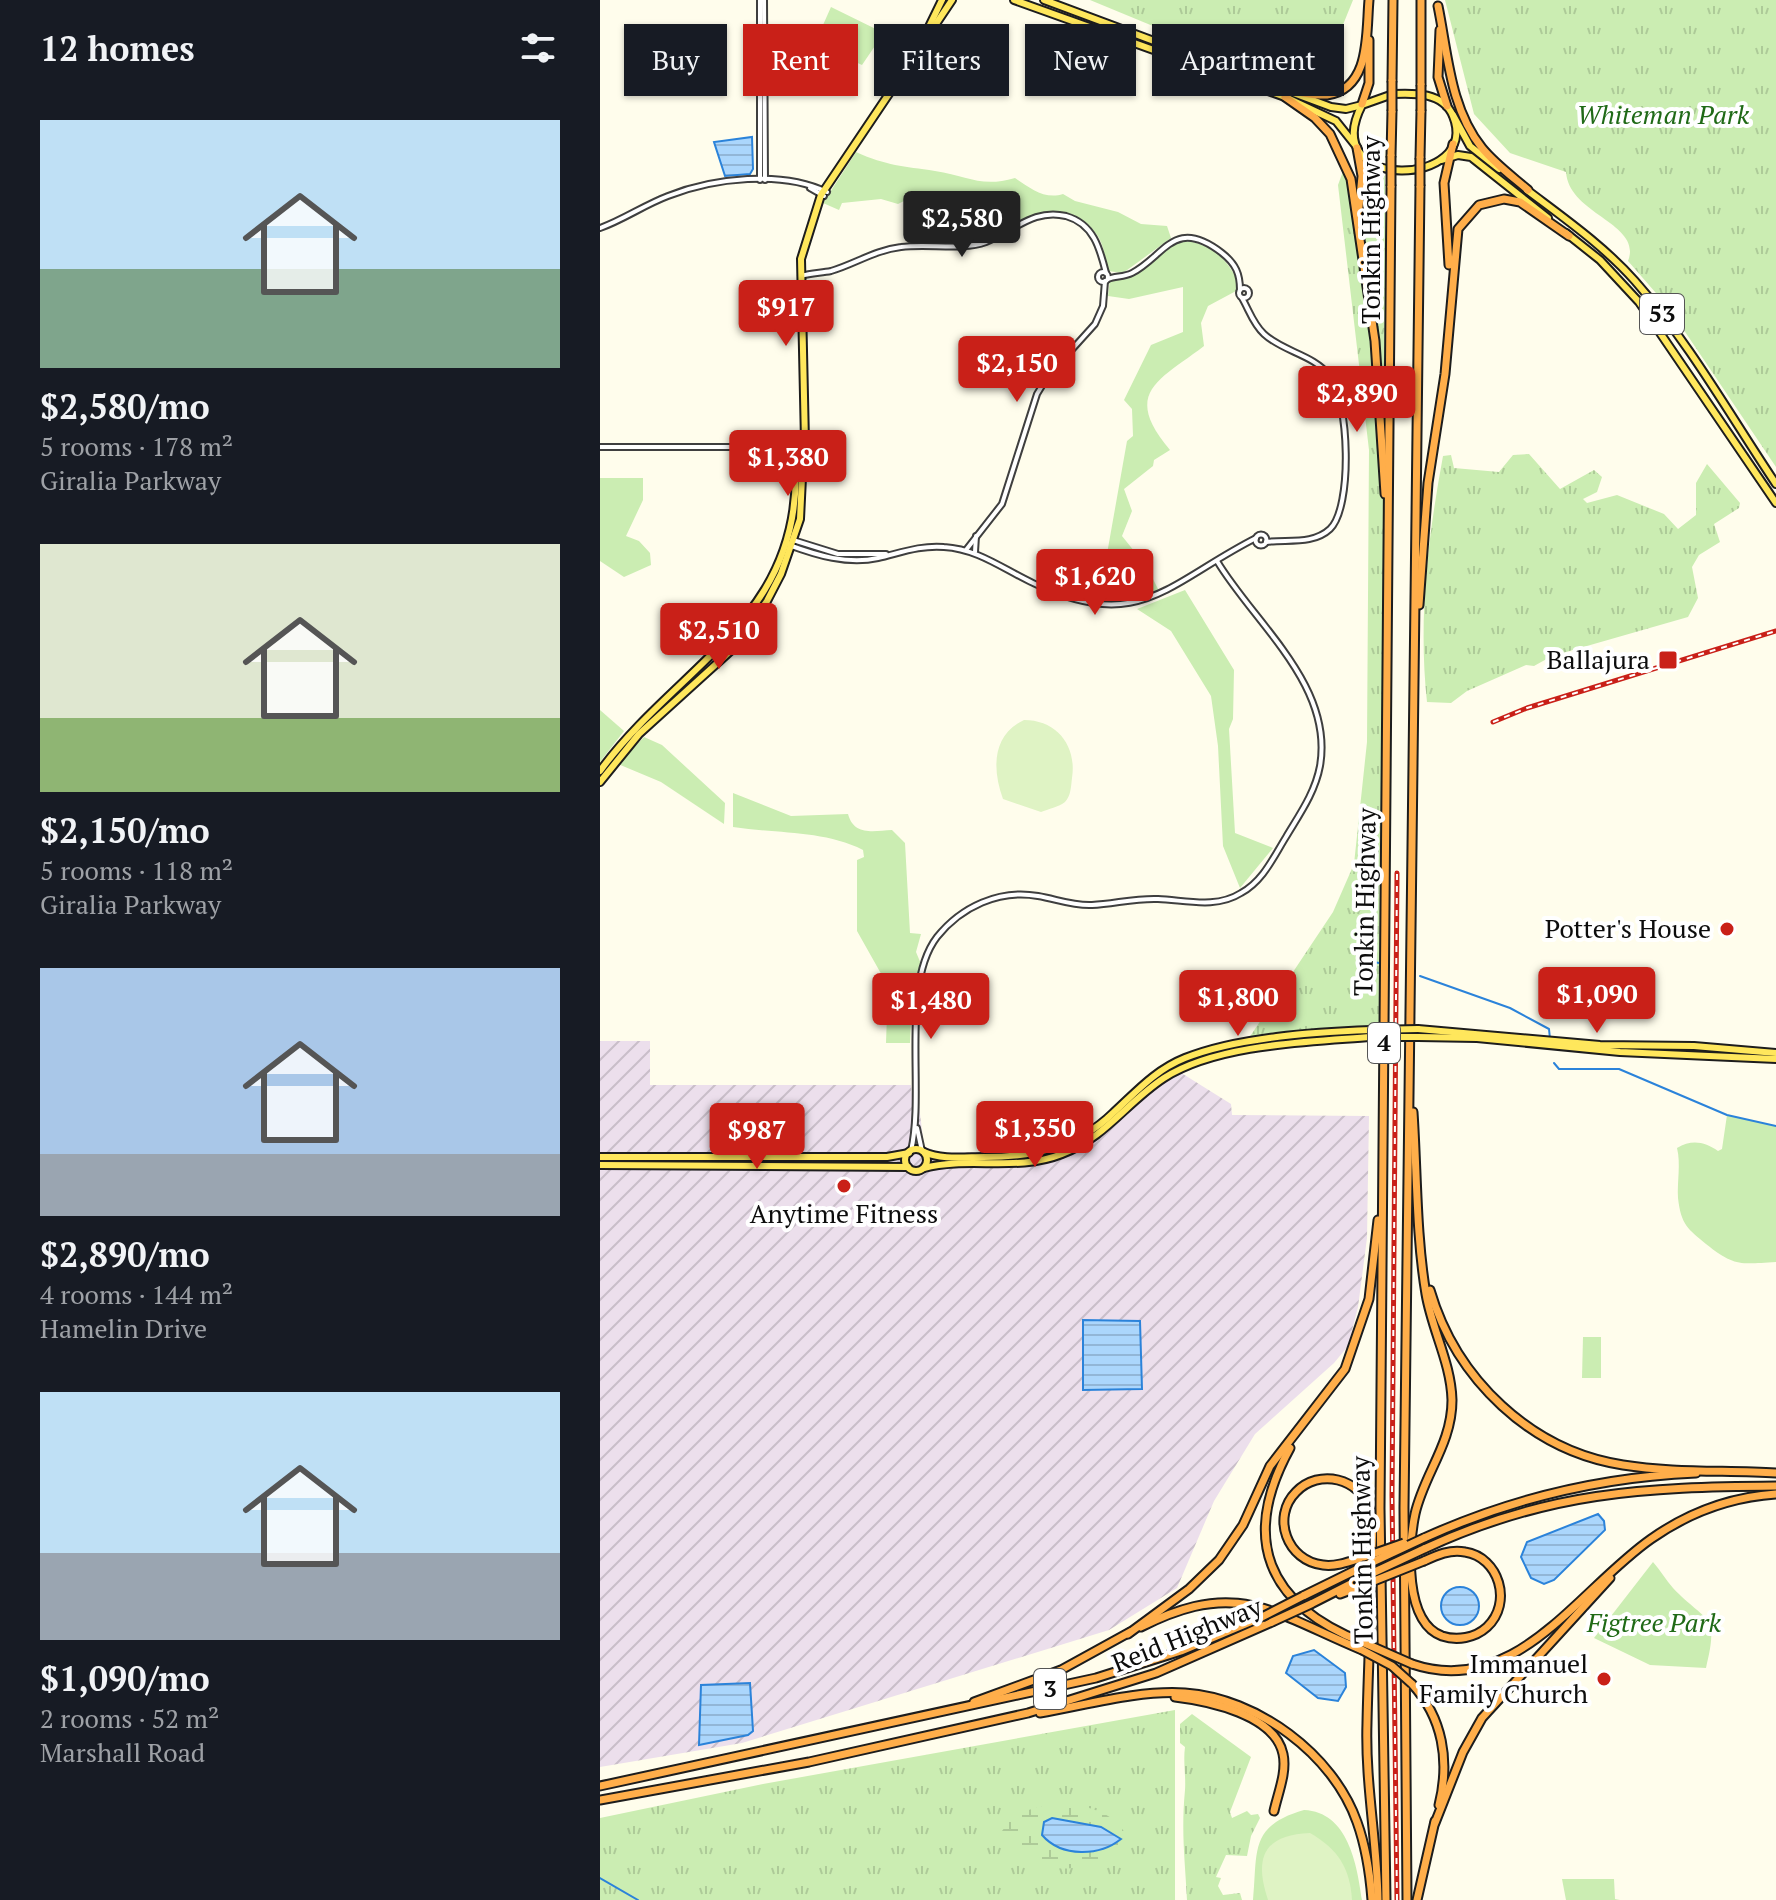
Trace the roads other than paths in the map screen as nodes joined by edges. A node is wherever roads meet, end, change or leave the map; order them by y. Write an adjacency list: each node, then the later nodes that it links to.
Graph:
1 (762, 0): 26 (street)
2 (942, 0): 10 (main road)
3 (952, 0): 11 (main road)
4 (1014, 0): 13 (main road)
5 (1044, 0): 12 (main road)
6 (1393, 0): 53 (highway, Tonkin Highway / 4, bridge)
7 (1421, 0): 60 (highway, Tonkin Highway / 4, bridge)
8 (1369, 1): 14 (highway); 19 (highway)
9 (1438, 3): 20 (highway); 27 (highway)
10 (931, 24)
11 (935, 24)
12 (1152, 42)
13 (1152, 48)
14 (1344, 87)
15 (887, 96): 28 (main road)
16 (1289, 96): 30 (highway)
17 (1291, 96): 23 (main road)
18 (1294, 96): 19 (main road)
19 (1362, 105): 20 (main road); 23 (main road)
20 (1447, 106): 21 (main road)
21 (1453, 115): 22 (main road); 27 (main road, 53)
22 (1453, 144): 24 (highway); 25 (main road)
23 (1356, 147): 25 (main road); 30 (highway)
24 (1450, 156): 25 (main road); 31 (main road, 53); 39 (highway)
25 (1441, 160)
26 (762, 180): 28 (street); 29 (street)
27 (1528, 190): 41 (main road, 53)
28 (824, 194): 32 (main road)
29 (600, 228)
30 (1357, 231): 53 (highway)
31 (1569, 236): 39 (highway); 42 (main road, 53)
32 (801, 264): 33 (street); 34 (main road)
33 (813, 272): 34 (street); 35 (street)
34 (801, 276): 43 (main road)
35 (1105, 277): 36 (street); 52 (street)
36 (1244, 290): 37 (street); 38 (street)
37 (1249, 296): 38 (street); 40 (street)
38 (1242, 298): 40 (street)
39 (1450, 299): 60 (highway)
40 (1248, 308): 55 (street)
41 (1705, 379): 42 (main road); 50 (main road, 53)
42 (1702, 393): 51 (main road, 53)
43 (802, 419): 44 (main road); 45 (main road)
44 (794, 442): 45 (main road); 47 (street); 48 (main road)
45 (805, 442): 49 (main road)
46 (600, 447): 47 (street)
47 (772, 447): 48 (street)
48 (793, 455): 49 (main road); 56 (main road)
49 (803, 457): 56 (main road)
50 (1776, 484)
51 (1776, 503)
52 (976, 536): 57 (street); 58 (street)
53 (1388, 539): 64 (highway, Tonkin Highway / 4)
54 (1256, 540): 55 (street); 55 (street); 59 (street)
55 (1266, 540)
56 (790, 542): 57 (street); 61 (main road); 62 (main road)
57 (966, 550): 58 (street)
58 (975, 552): 59 (street)
59 (1215, 562): 67 (street)
60 (1414, 657): 65 (highway, Tonkin Highway / 4)
61 (600, 771)
62 (600, 782)
63 (1371, 1033): 66 (main road, bridge); 69 (main road); 73 (main road)
64 (1384, 1054): 75 (highway); 92 (highway, Tonkin Highway / 4)
65 (1410, 1054): 74 (highway); 93 (highway, Tonkin Highway / 4)
66 (1776, 1056)
67 (916, 1121): 68 (street); 69 (street)
68 (910, 1152): 69 (main road); 70 (main road); 72 (main road)
69 (923, 1152): 73 (main road)
70 (600, 1157)
71 (600, 1165): 72 (main road)
72 (908, 1167): 73 (main road)
73 (924, 1168)
74 (1422, 1249): 76 (highway); 81 (highway, bridge)
75 (1294, 1439): 82 (highway); 83 (highway)
76 (1776, 1473): 80 (highway, bridge)
77 (1776, 1486): 81 (highway, bridge)
78 (1776, 1494): 79 (highway)
79 (1633, 1553): 83 (highway, bridge); 90 (highway)
80 (1364, 1561): 86 (highway, Reid Highway / 3, bridge); 91 (highway)
81 (1364, 1581): 85 (highway, Reid Highway / 3, bridge)
82 (1128, 1634): 83 (highway); 86 (highway)
83 (1362, 1646): 90 (highway, bridge)
84 (1112, 1700): 85 (highway, 3); 89 (highway); 91 (highway)
85 (963, 1727): 88 (highway, Reid Highway / 3)
86 (832, 1737): 87 (highway, Reid Highway / 3)
87 (600, 1783)
88 (600, 1802)
89 (1274, 1811)
90 (1435, 1823): 94 (highway)
91 (1375, 1900)
92 (1386, 1900)
93 (1407, 1900)
94 (1417, 1900)

